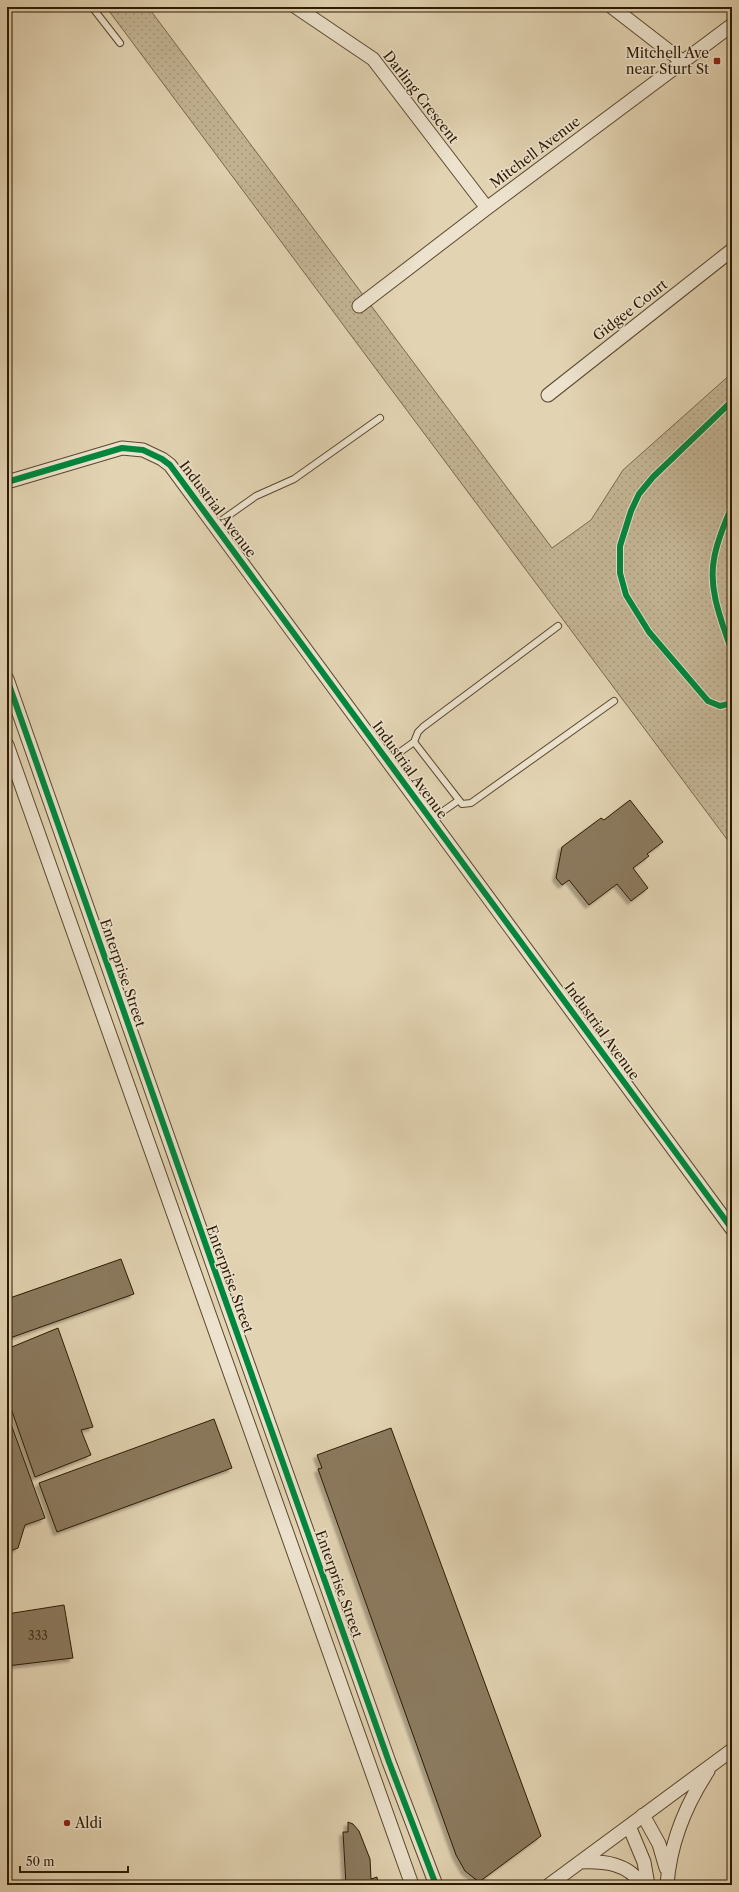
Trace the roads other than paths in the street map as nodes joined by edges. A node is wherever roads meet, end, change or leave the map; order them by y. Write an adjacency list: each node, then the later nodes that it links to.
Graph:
1 (92, 7): 5 (lane)
2 (296, 7): 7 (street, Darling Crescent)
3 (612, 7): 6 (street)
4 (732, 25): 6 (street, Mitchell Avenue)
5 (120, 43)
6 (683, 62): 7 (street, Mitchell Avenue)
7 (487, 208): 9 (street, Mitchell Avenue)
8 (732, 250): 10 (street, Gidgee Court)
9 (359, 306)
10 (548, 395)
11 (380, 418): 13 (lane)
12 (7, 482): 13 (street, Industrial Avenue)
13 (215, 525): 19 (street, Industrial Avenue)
14 (558, 626): 17 (lane)
15 (7, 679): 30 (street, Enterprise Street)
16 (614, 701): 20 (lane)
17 (414, 742): 19 (lane); 20 (lane)
18 (7, 745): 29 (street)
19 (389, 760): 21 (street, Industrial Avenue)
20 (459, 800): 21 (lane)
21 (432, 819): 22 (street, Industrial Avenue)
22 (732, 1229)
23 (732, 1750): 24 (street)
24 (712, 1764): 25 (street); 28 (street)
25 (643, 1815): 26 (street); 28 (street)
26 (628, 1826): 27 (street); 33 (street)
27 (580, 1862): 31 (street); 32 (street)
28 (668, 1882)
29 (412, 1885)
30 (436, 1885)
31 (549, 1885)
32 (642, 1885)
33 (648, 1885)

